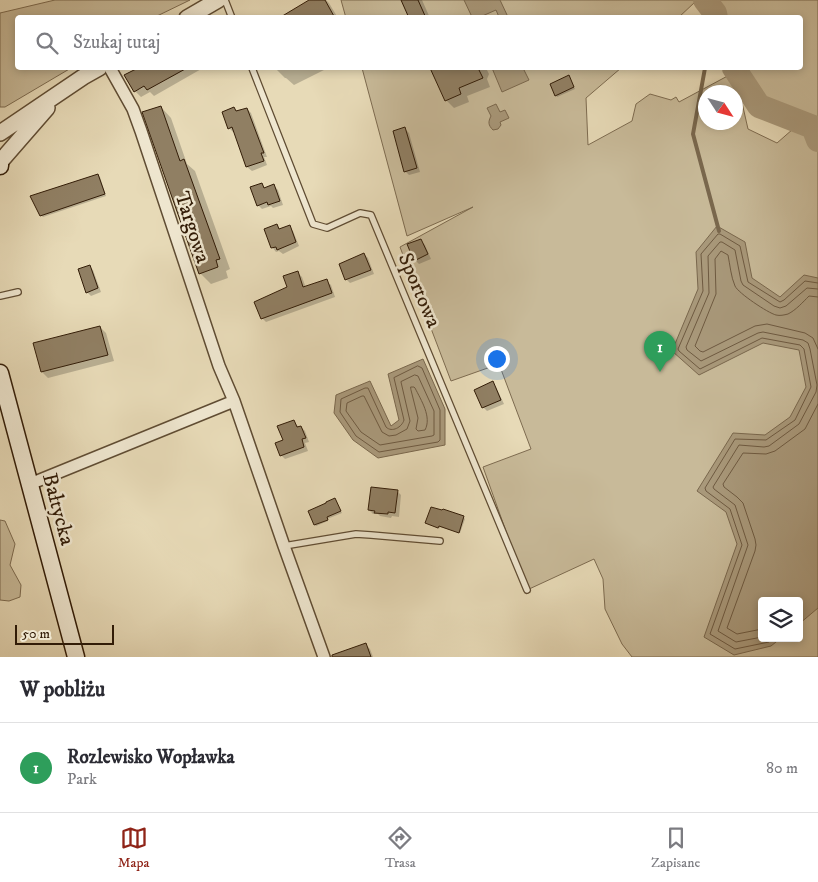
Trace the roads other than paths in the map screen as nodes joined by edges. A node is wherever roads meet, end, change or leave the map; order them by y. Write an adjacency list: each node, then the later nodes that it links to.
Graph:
1 (218, 0): 3 (street)
2 (224, 0): 4 (lane)
3 (192, 15)
4 (231, 15)
5 (96, 70): 8 (street)
6 (111, 70): 15 (street, Targowa)
7 (253, 70): 19 (lane, Sportowa)
8 (61, 92): 9 (street); 10 (street)
9 (0, 133)
10 (0, 161): 11 (main road)
11 (0, 166)
12 (18, 292): 13 (lane)
13 (0, 296)
14 (0, 373): 16 (main road, Bałtycka)
15 (234, 401): 16 (street); 18 (street, Targowa)
16 (30, 484): 20 (main road, Bałtycka)
17 (440, 541): 18 (lane)
18 (284, 546): 21 (street, Targowa)
19 (527, 590)
20 (76, 657)
21 (324, 657)

